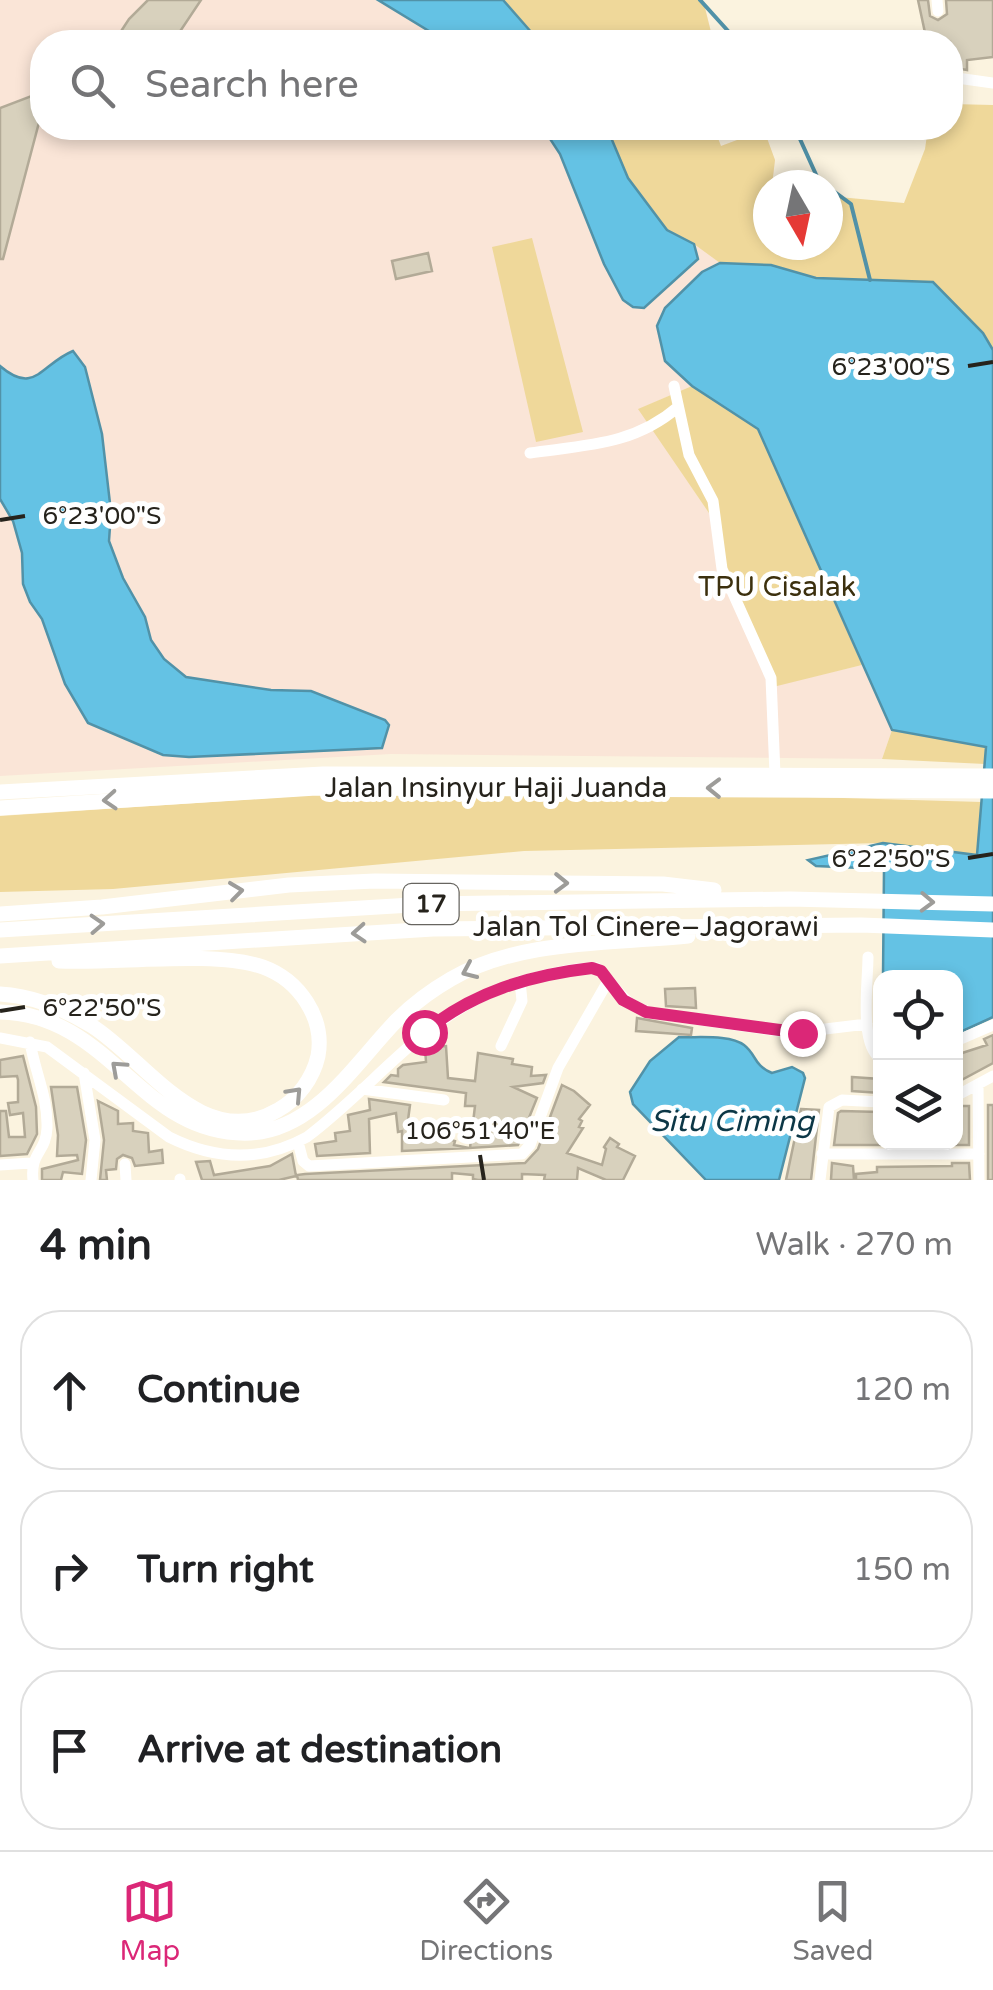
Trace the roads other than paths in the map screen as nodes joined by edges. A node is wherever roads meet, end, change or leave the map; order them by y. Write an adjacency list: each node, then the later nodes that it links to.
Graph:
1 (963, 79): 2 (street)
2 (993, 82)
3 (674, 386): 4 (street)
4 (678, 406): 5 (street); 6 (street)
5 (530, 453)
6 (775, 774): 8 (highway, Jalan Insinyur Haji Juanda); 9 (highway, Jalan Insinyur Haji Juanda)
7 (993, 776): 9 (highway, Jalan Insinyur Haji Juanda)
8 (668, 780): 9 (highway, Jalan Insinyur Haji Juanda, one-way to 8); 11 (highway, Jalan Insinyur Haji Juanda); 12 (highway, Jalan Insinyur Haji Juanda, one-way to 12)
9 (951, 783): 10 (highway, Jalan Insinyur Haji Juanda)
10 (993, 791)
11 (0, 792)
12 (0, 808)
13 (790, 899): 14 (highway, Jalan Tol Cinere–Jagorawi / 17, one-way to 14); 15 (highway, one-way to 13); 17 (highway, Jalan Tol Cinere–Jagorawi / 17, one-way to 13)
14 (993, 904)
15 (0, 914)
16 (772, 927): 18 (highway, Jalan Tol Cinere–Jagorawi / 17); 19 (highway, Jalan Tol Cinere–Jagorawi / 17, one-way to 19); 24 (highway, one-way to 24)
17 (0, 930)
18 (993, 930)
19 (0, 957): 23 (highway, one-way to 19)
20 (868, 957): 25 (street)
21 (520, 981): 22 (street); 30 (street); 35 (street)
22 (608, 981): 25 (street); 44 (street)
23 (0, 994)
24 (0, 1012)
25 (868, 1024): 31 (street)
26 (993, 1025): 28 (street)
27 (0, 1038): 29 (street)
28 (963, 1038)
29 (30, 1042): 32 (street); 42 (street)
30 (501, 1046)
31 (873, 1050)
32 (84, 1072): 39 (street); 47 (street)
33 (993, 1076): 34 (street)
34 (978, 1084): 36 (street); 41 (street)
35 (362, 1088): 37 (street); 39 (street)
36 (963, 1092)
37 (444, 1100)
38 (873, 1102): 40 (street)
39 (298, 1142): 44 (street)
40 (822, 1154): 41 (street); 50 (street)
41 (979, 1154): 51 (street)
42 (32, 1163): 45 (street); 46 (street)
43 (125, 1164): 48 (street)
44 (342, 1164): 49 (street)
45 (0, 1165)
46 (33, 1180)
47 (91, 1180)
48 (126, 1180)
49 (345, 1180)
50 (820, 1180)
51 (979, 1180)

